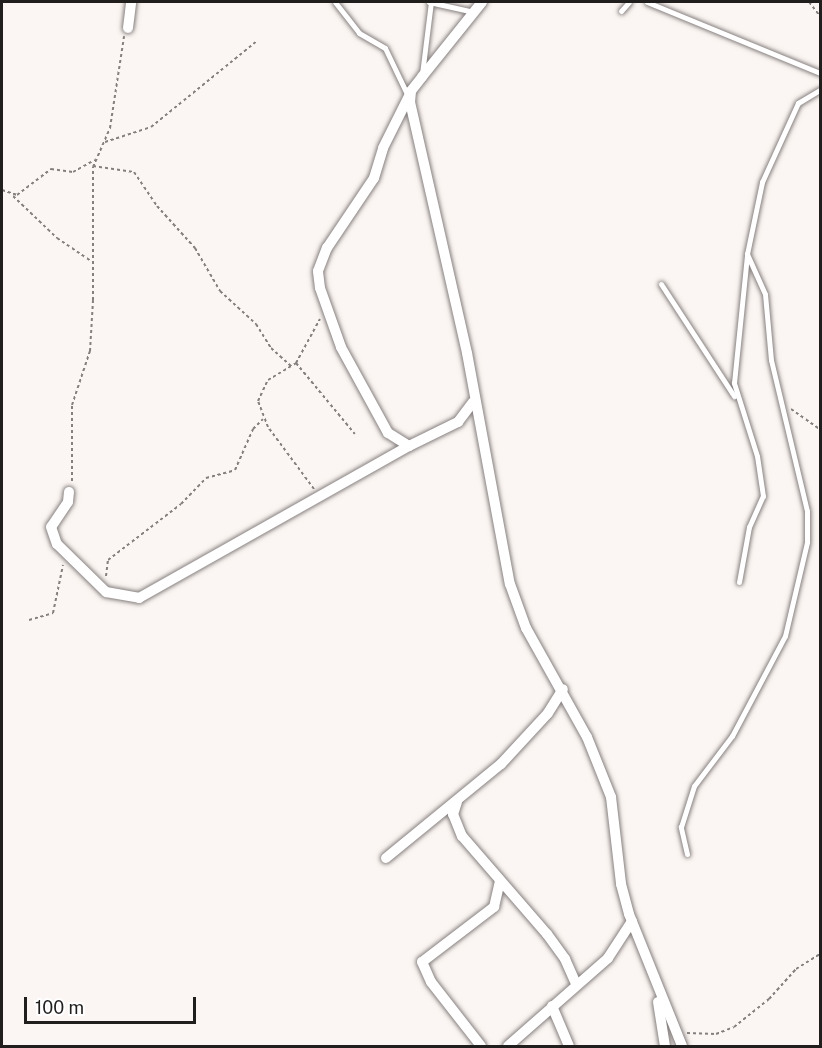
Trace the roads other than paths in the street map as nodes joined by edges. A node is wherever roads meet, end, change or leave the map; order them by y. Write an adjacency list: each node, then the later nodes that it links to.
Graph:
1 (131, 2): 9 (street)
2 (335, 2): 13 (lane)
3 (430, 2): 8 (lane); 11 (lane)
4 (482, 2): 8 (street)
5 (629, 2): 7 (lane)
6 (647, 2): 10 (lane)
7 (621, 10)
8 (476, 12): 11 (street)
9 (128, 28)
10 (820, 73)
11 (422, 77): 13 (street)
12 (820, 90): 14 (lane)
13 (410, 94): 17 (street); 18 (street)
14 (747, 254): 16 (lane); 25 (lane)
15 (662, 284): 16 (lane)
16 (735, 397): 22 (lane)
17 (474, 402): 19 (street); 23 (street)
18 (392, 438): 19 (street); 20 (street)
19 (409, 446): 20 (street)
20 (396, 453): 21 (street)
21 (69, 492)
22 (739, 582)
23 (563, 688): 24 (street); 28 (street)
24 (457, 802): 26 (street); 27 (street)
25 (687, 854)
26 (386, 858)
27 (500, 881): 29 (street); 32 (street)
28 (632, 921): 29 (street); 30 (street)
29 (576, 984): 31 (street)
30 (655, 986): 35 (street); 36 (street)
31 (552, 1005): 33 (street); 34 (street)
32 (481, 1047)
33 (507, 1047)
34 (569, 1047)
35 (665, 1047)
36 (682, 1047)

